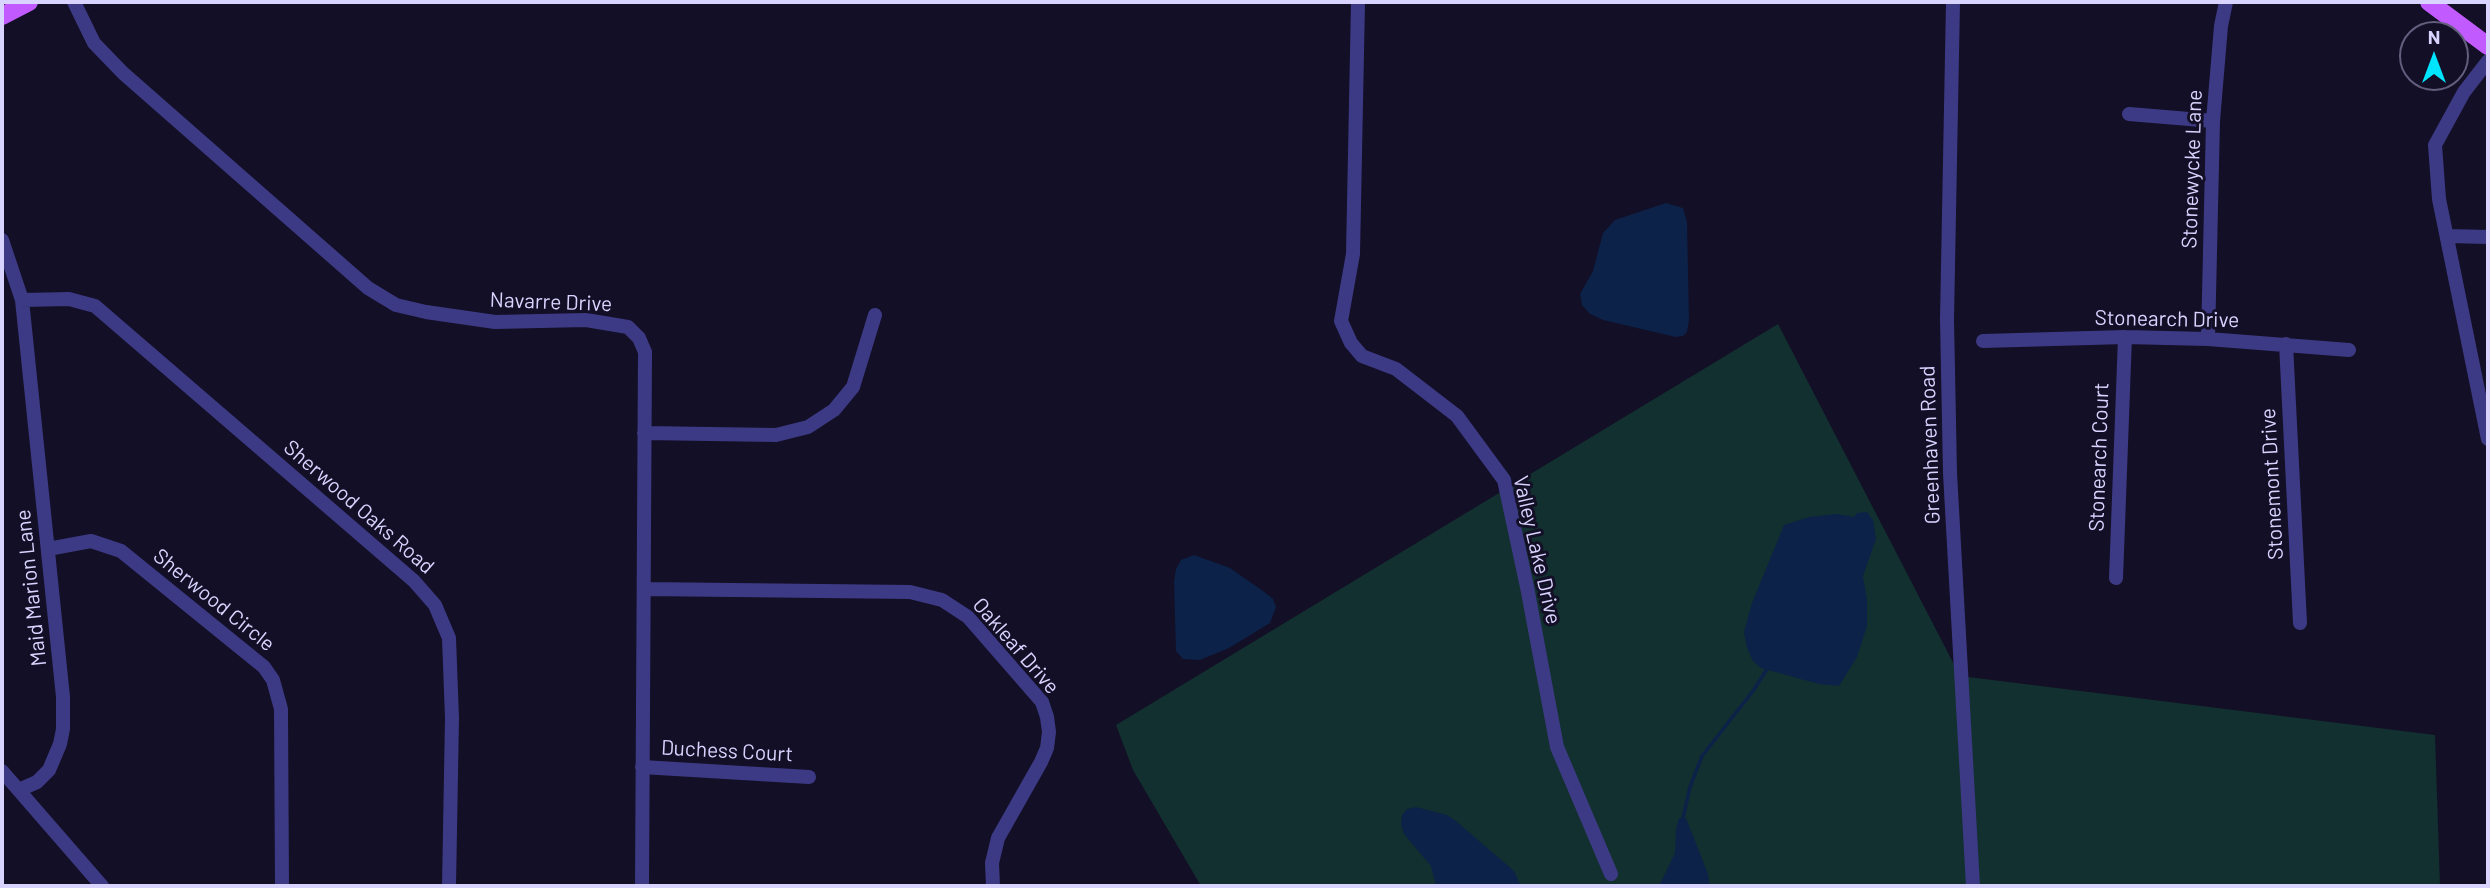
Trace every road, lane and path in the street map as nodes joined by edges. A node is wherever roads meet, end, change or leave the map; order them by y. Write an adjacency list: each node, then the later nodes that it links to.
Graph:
1 (29, 2): 7 (main road)
2 (74, 2): 23 (street, Navarre Drive)
3 (1358, 2): 33 (street, Valley Lake Drive)
4 (1953, 2): 39 (street, Greenhaven Road)
5 (2226, 2): 11 (street, Stonewycke Lane)
6 (2429, 2): 8 (main road)
7 (2, 16)
8 (2488, 46)
9 (2488, 61): 12 (street)
10 (2129, 114): 11 (street)
11 (2213, 121): 18 (street, Stonewycke Lane)
12 (2448, 236): 13 (street); 22 (street)
13 (2488, 237)
14 (2, 240): 15 (street, Maid Marion Lane)
15 (22, 300): 25 (street, Maid Marion Lane); 36 (street, Sherwood Oaks Road)
16 (875, 314): 23 (street)
17 (2125, 337): 18 (street, Stonearch Drive); 19 (street, Stonearch Drive); 26 (street, Stonearch Court)
18 (2208, 339): 20 (street, Stonearch Drive)
19 (1983, 341)
20 (2286, 344): 21 (street, Stonearch Drive); 28 (street, Stonemont Drive)
21 (2349, 350)
22 (2487, 422): 24 (street)
23 (644, 433): 27 (street, Navarre Drive)
24 (2488, 439)
25 (48, 549): 32 (street, Maid Marion Lane); 35 (street, Sherwood Circle)
26 (2116, 578)
27 (645, 589): 29 (street, Navarre Drive); 38 (street, Oakleaf Drive)
28 (2300, 623)
29 (642, 767): 31 (street, Duchess Court); 37 (street, Navarre Drive)
30 (2, 771): 32 (street)
31 (808, 777)
32 (19, 790): 34 (street)
33 (1611, 874)
34 (102, 886)
35 (282, 886)
36 (449, 886)
37 (642, 886)
38 (993, 886)
39 (1973, 886)

